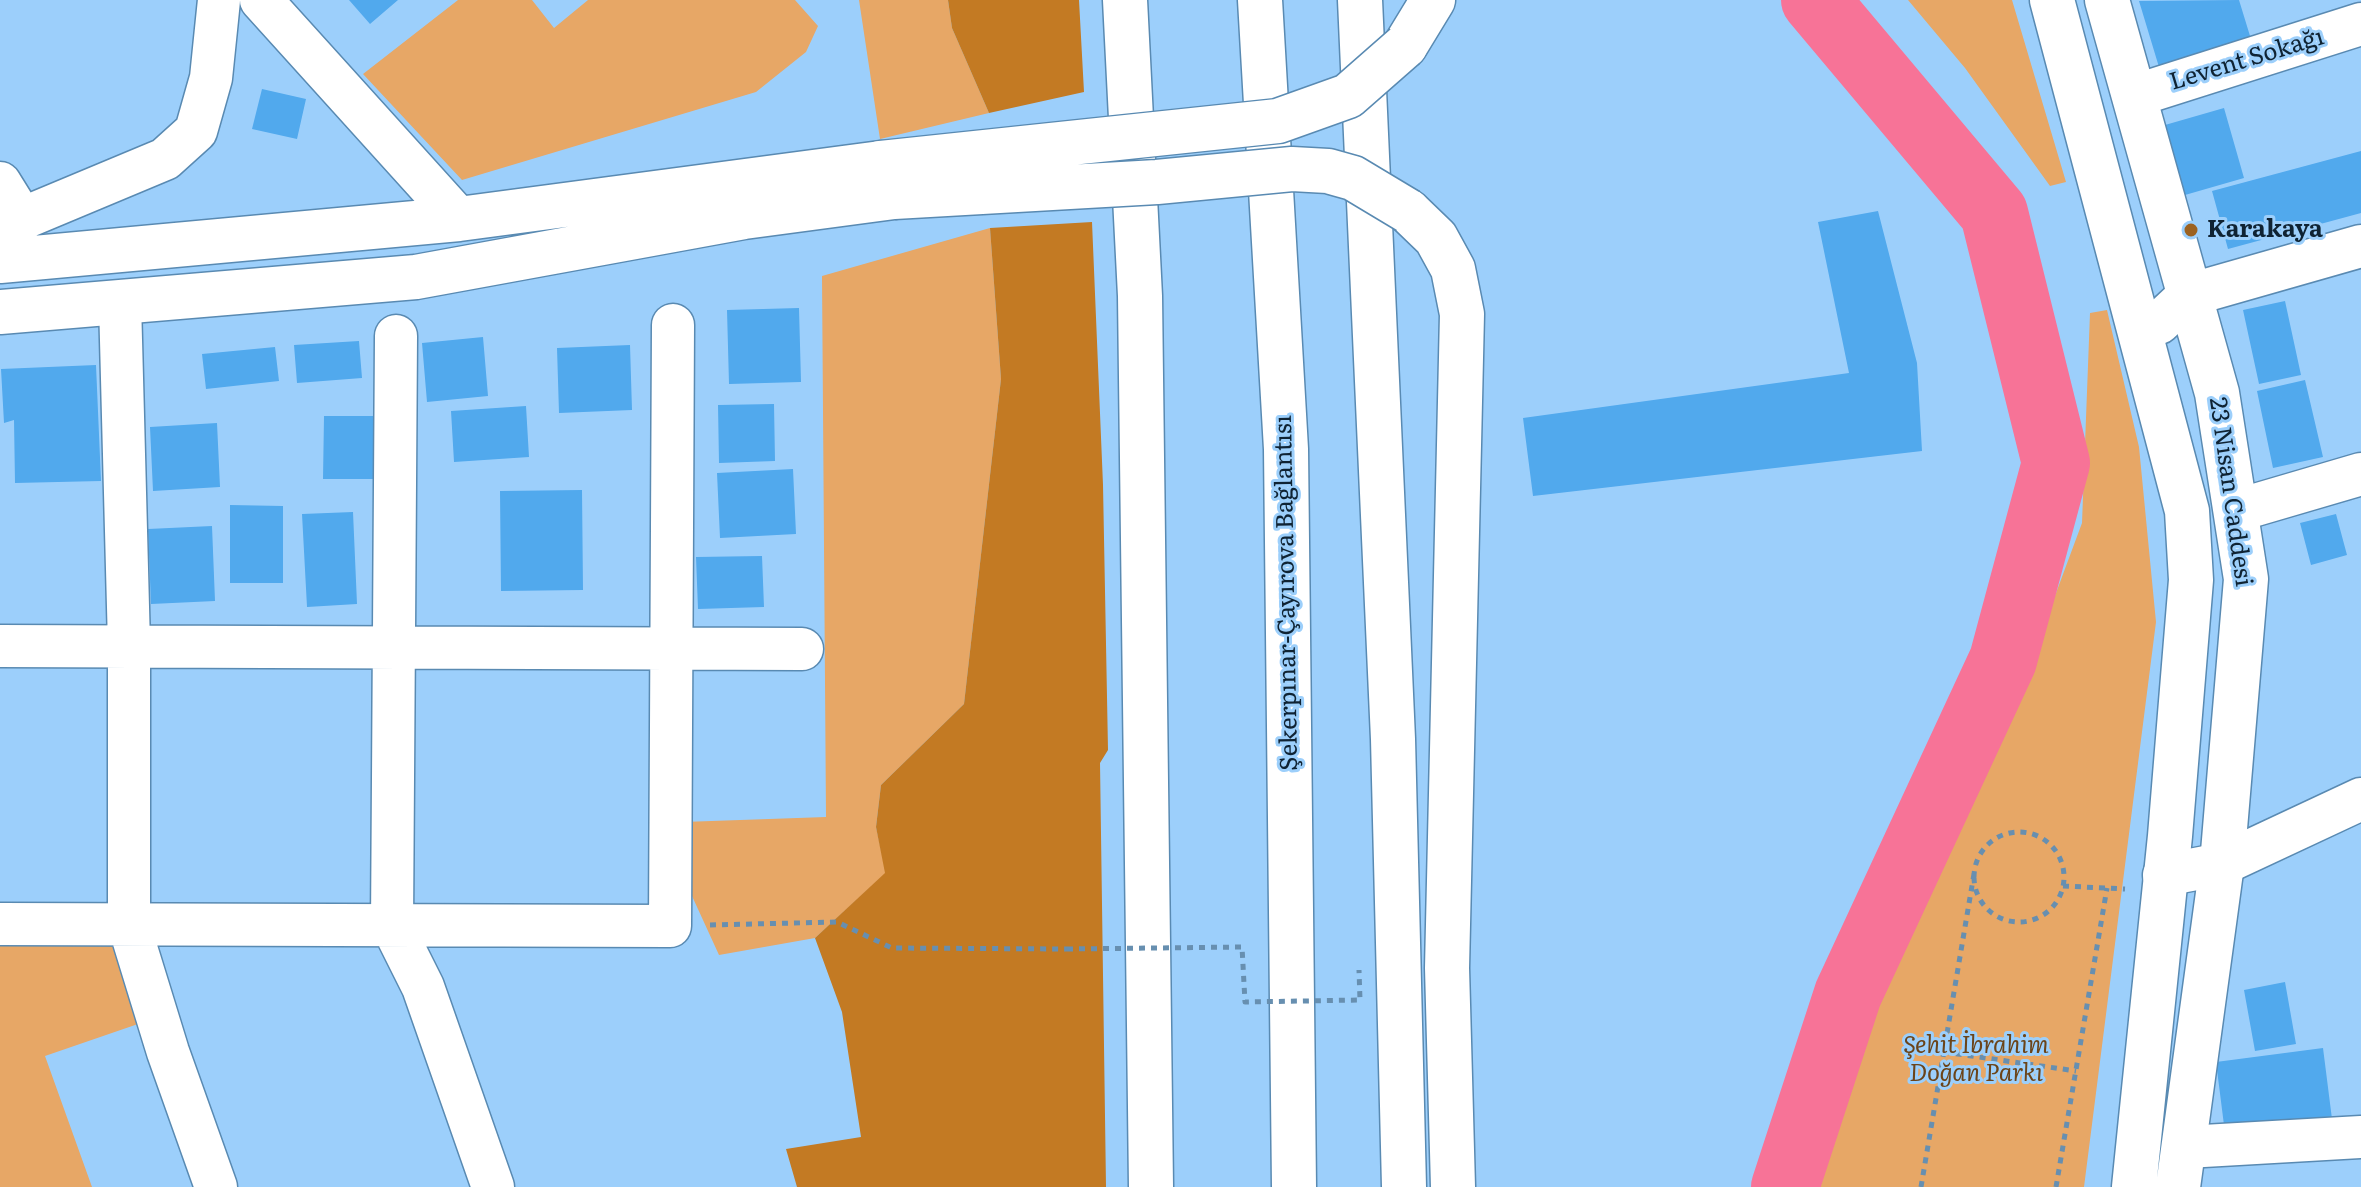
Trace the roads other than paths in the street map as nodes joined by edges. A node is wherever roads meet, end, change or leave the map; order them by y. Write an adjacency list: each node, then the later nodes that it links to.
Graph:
1 (219, 0): 14 (street)
2 (261, 0): 13 (street)
3 (1125, 0): 40 (main road)
4 (1260, 0): 41 (main road, Şekerpınar-Çayırova Bağlantısı)
5 (1360, 0): 42 (main road)
6 (1433, 0): 11 (main road, bridge)
7 (2052, 0): 21 (main road, 23 Nisan Caddesi)
8 (2107, 0): 10 (main road, 23 Nisan Caddesi)
9 (2361, 24): 10 (street, Levent Sokağı)
10 (2134, 96): 17 (main road, 23 Nisan Caddesi)
11 (888, 180): 13 (main road); 18 (main road); 43 (main road, bridge)
12 (0, 183): 14 (street)
13 (459, 219): 16 (main road)
14 (12, 224)
15 (2361, 246): 17 (street)
16 (0, 261)
17 (2189, 295): 21 (street); 24 (main road, 23 Nisan Caddesi)
18 (120, 302): 19 (main road); 25 (street)
19 (0, 312)
20 (673, 325): 28 (street)
21 (2139, 329): 32 (main road, 23 Nisan Caddesi)
22 (396, 336): 27 (street)
23 (2361, 474): 24 (street)
24 (2235, 511): 31 (main road, 23 Nisan Caddesi)
25 (129, 645): 26 (street); 27 (street); 34 (street)
26 (0, 646)
27 (394, 646): 28 (street); 35 (street)
28 (672, 648): 29 (street); 35 (street)
29 (802, 649)
30 (2361, 799): 31 (street)
31 (2222, 864): 32 (street); 37 (main road, 23 Nisan Caddesi)
32 (2163, 884): 44 (main road, 23 Nisan Caddesi)
33 (0, 924): 34 (street)
34 (129, 925): 35 (street); 38 (street)
35 (392, 925): 39 (street)
36 (2361, 1137): 37 (street)
37 (2182, 1167)
38 (216, 1187)
39 (493, 1187)
40 (1151, 1187)
41 (1294, 1187)
42 (1404, 1187)
43 (1453, 1187)
44 (2134, 1187)

